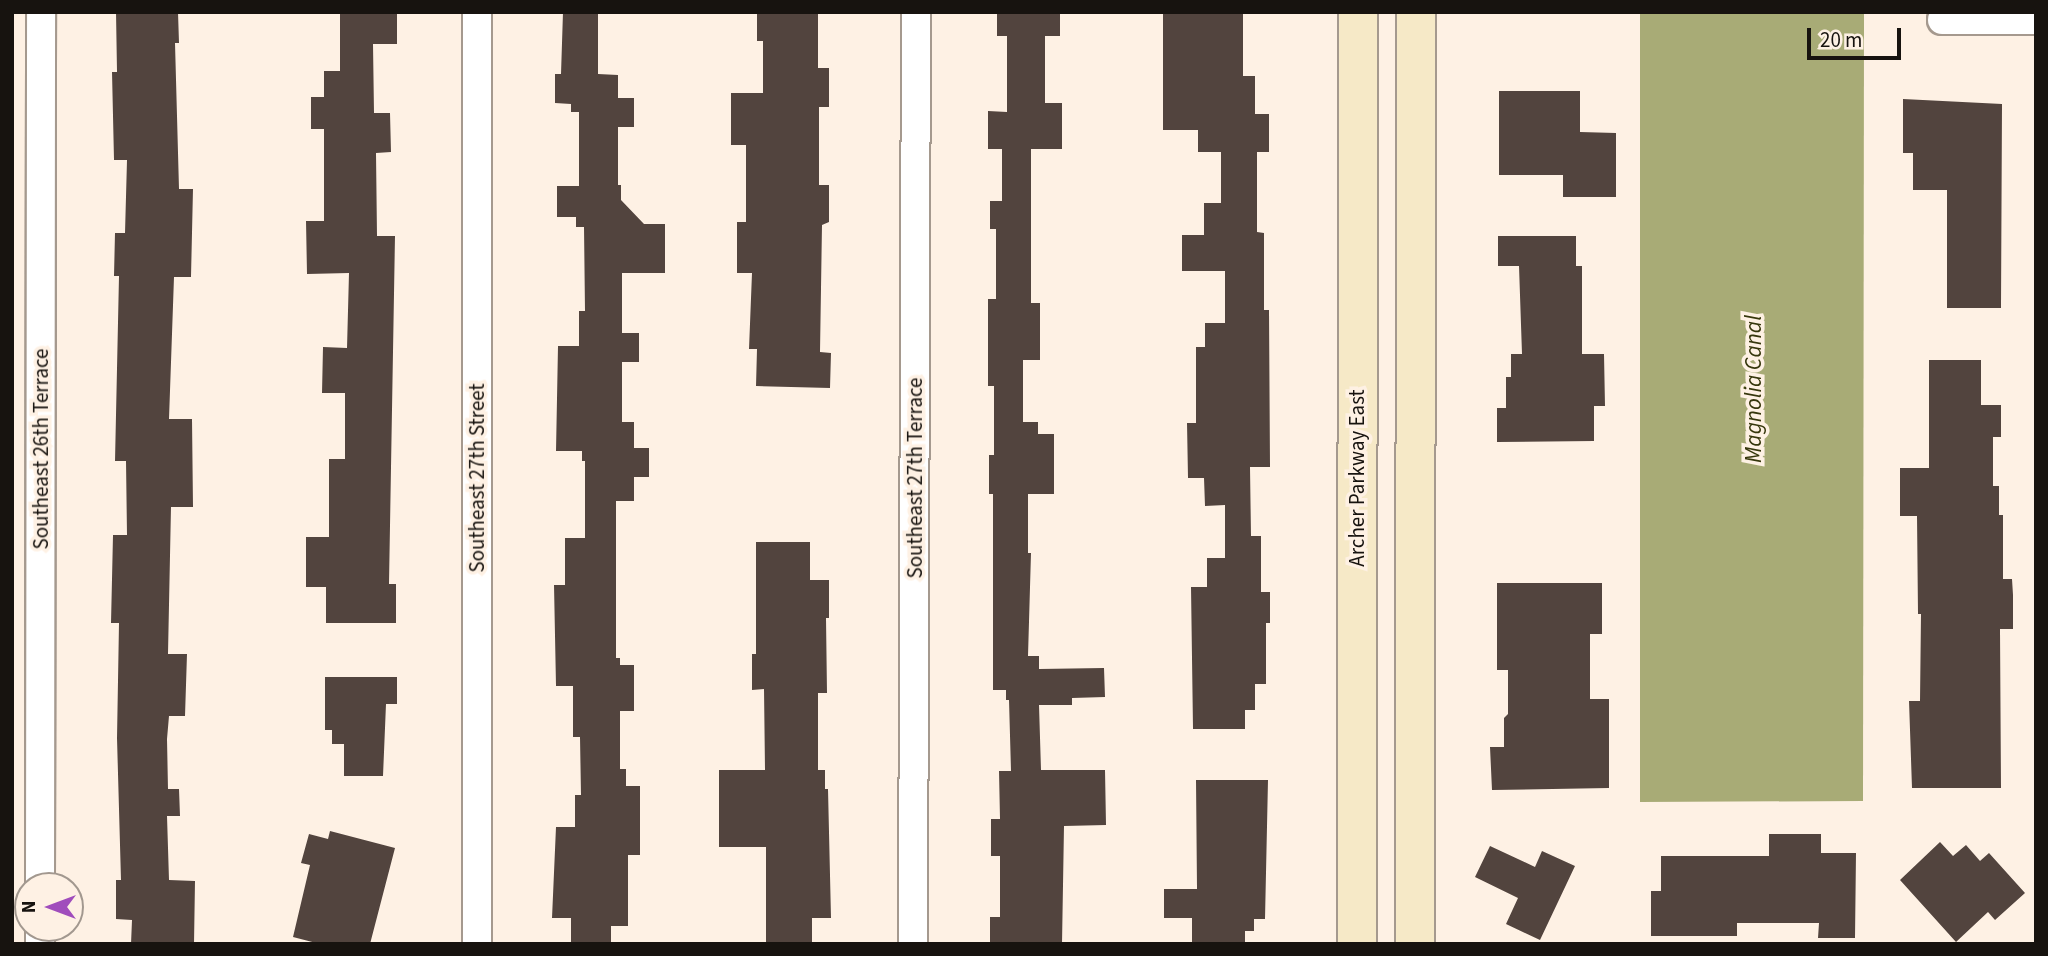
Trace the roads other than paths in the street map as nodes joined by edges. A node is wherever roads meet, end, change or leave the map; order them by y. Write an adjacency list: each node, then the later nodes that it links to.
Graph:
1 (41, 12): 8 (street, Southeast 26th Terrace)
2 (477, 12): 9 (street, Southeast 27th Street)
3 (916, 12): 10 (street, Southeast 27th Terrace)
4 (1358, 12): 11 (street, Archer Parkway East)
5 (1416, 12): 12 (street)
6 (1942, 20): 7 (street)
7 (2036, 20)
8 (40, 872)
9 (477, 944)
10 (913, 944)
11 (1357, 944)
12 (1415, 944)

